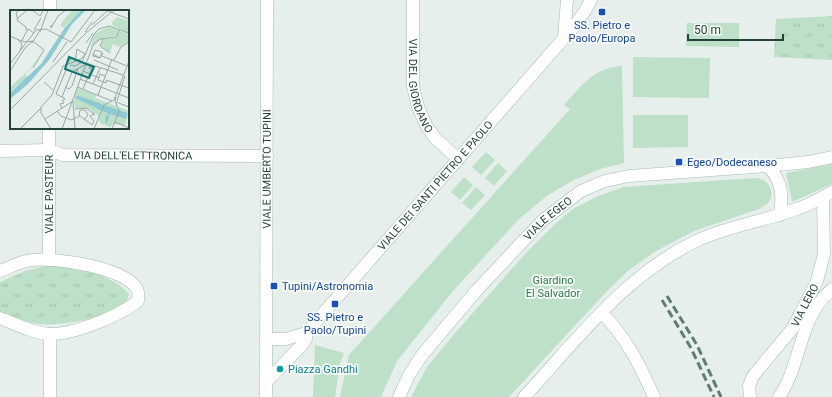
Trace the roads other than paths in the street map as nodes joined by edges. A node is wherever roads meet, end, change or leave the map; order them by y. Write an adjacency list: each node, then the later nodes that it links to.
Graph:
1 (267, 0): 9 (street, VIALE UMBERTO TUPINI)
2 (413, 0): 11 (street, VIA DEL GIORDANO)
3 (567, 0): 5 (street)
4 (591, 0): 5 (street, VIALE DEI SANTI PIETRO E PAOLO)
5 (564, 37): 11 (street, VIALE DEI SANTI PIETRO E PAOLO)
6 (49, 129): 8 (street, VIALE PASTEUR)
7 (0, 150): 8 (street, VIA DELL'ELETTRONICA)
8 (49, 150): 9 (street, VIA DELL'ELETTRONICA); 15 (street, VIALE PASTEUR)
9 (267, 156): 22 (street, VIALE UMBERTO TUPINI)
10 (832, 157): 12 (street, VIALE EGEO)
11 (458, 159): 20 (street, VIALE DEI SANTI PIETRO E PAOLO)
12 (768, 166): 14 (street); 26 (street, VIALE EGEO)
13 (828, 195): 14 (street); 29 (street, VIA LERO)
14 (780, 215): 18 (street)
15 (48, 260): 16 (street); 21 (street)
16 (0, 271)
17 (832, 289): 30 (street, VIA LERO)
18 (602, 313): 27 (street); 28 (street)
19 (0, 318): 21 (street)
20 (306, 333): 22 (street); 23 (street)
21 (50, 334): 24 (street)
22 (266, 339): 23 (street)
23 (266, 381): 25 (street)
24 (50, 397)
25 (266, 397)
26 (399, 397)
27 (524, 397)
28 (654, 397)
29 (750, 397)
30 (779, 397)

